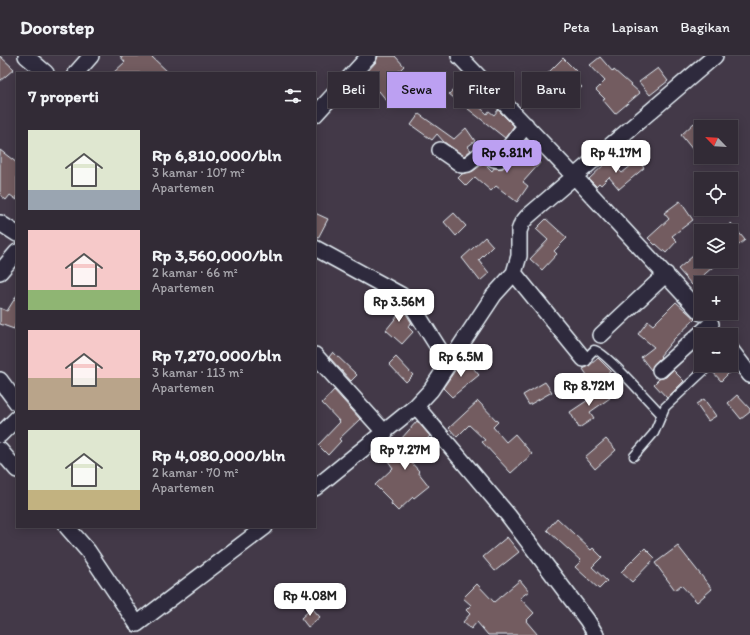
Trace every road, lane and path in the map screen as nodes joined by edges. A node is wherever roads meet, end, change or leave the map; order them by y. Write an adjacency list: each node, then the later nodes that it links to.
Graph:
1 (26, 56): 6 (street)
2 (91, 56): 7 (street)
3 (369, 56): 8 (street)
4 (459, 56): 9 (street)
5 (715, 56): 11 (street)
6 (45, 72)
7 (77, 72)
8 (316, 114)
9 (526, 125): 10 (street); 11 (street)
10 (440, 150)
11 (574, 176): 17 (street); 18 (street)
12 (0, 223): 13 (street)
13 (16, 233)
14 (316, 249): 24 (street)
15 (16, 253): 16 (street)
16 (0, 272)
17 (514, 274): 23 (street); 24 (street)
18 (666, 274): 19 (street); 20 (street)
19 (708, 321): 25 (street)
20 (601, 335)
21 (316, 356): 33 (street)
22 (738, 359): 27 (street)
23 (582, 361): 31 (lane)
24 (448, 363): 30 (street)
25 (660, 370)
26 (702, 372): 31 (lane)
27 (750, 375)
28 (0, 380): 29 (street)
29 (16, 402)
30 (416, 406): 33 (street); 42 (street)
31 (662, 415): 36 (lane)
32 (16, 419): 34 (street)
33 (385, 433): 38 (street)
34 (0, 435)
35 (0, 450): 37 (street)
36 (634, 456)
37 (16, 469)
38 (316, 487)
39 (68, 528): 41 (street)
40 (263, 528): 41 (street)
41 (141, 630)
42 (596, 635)

